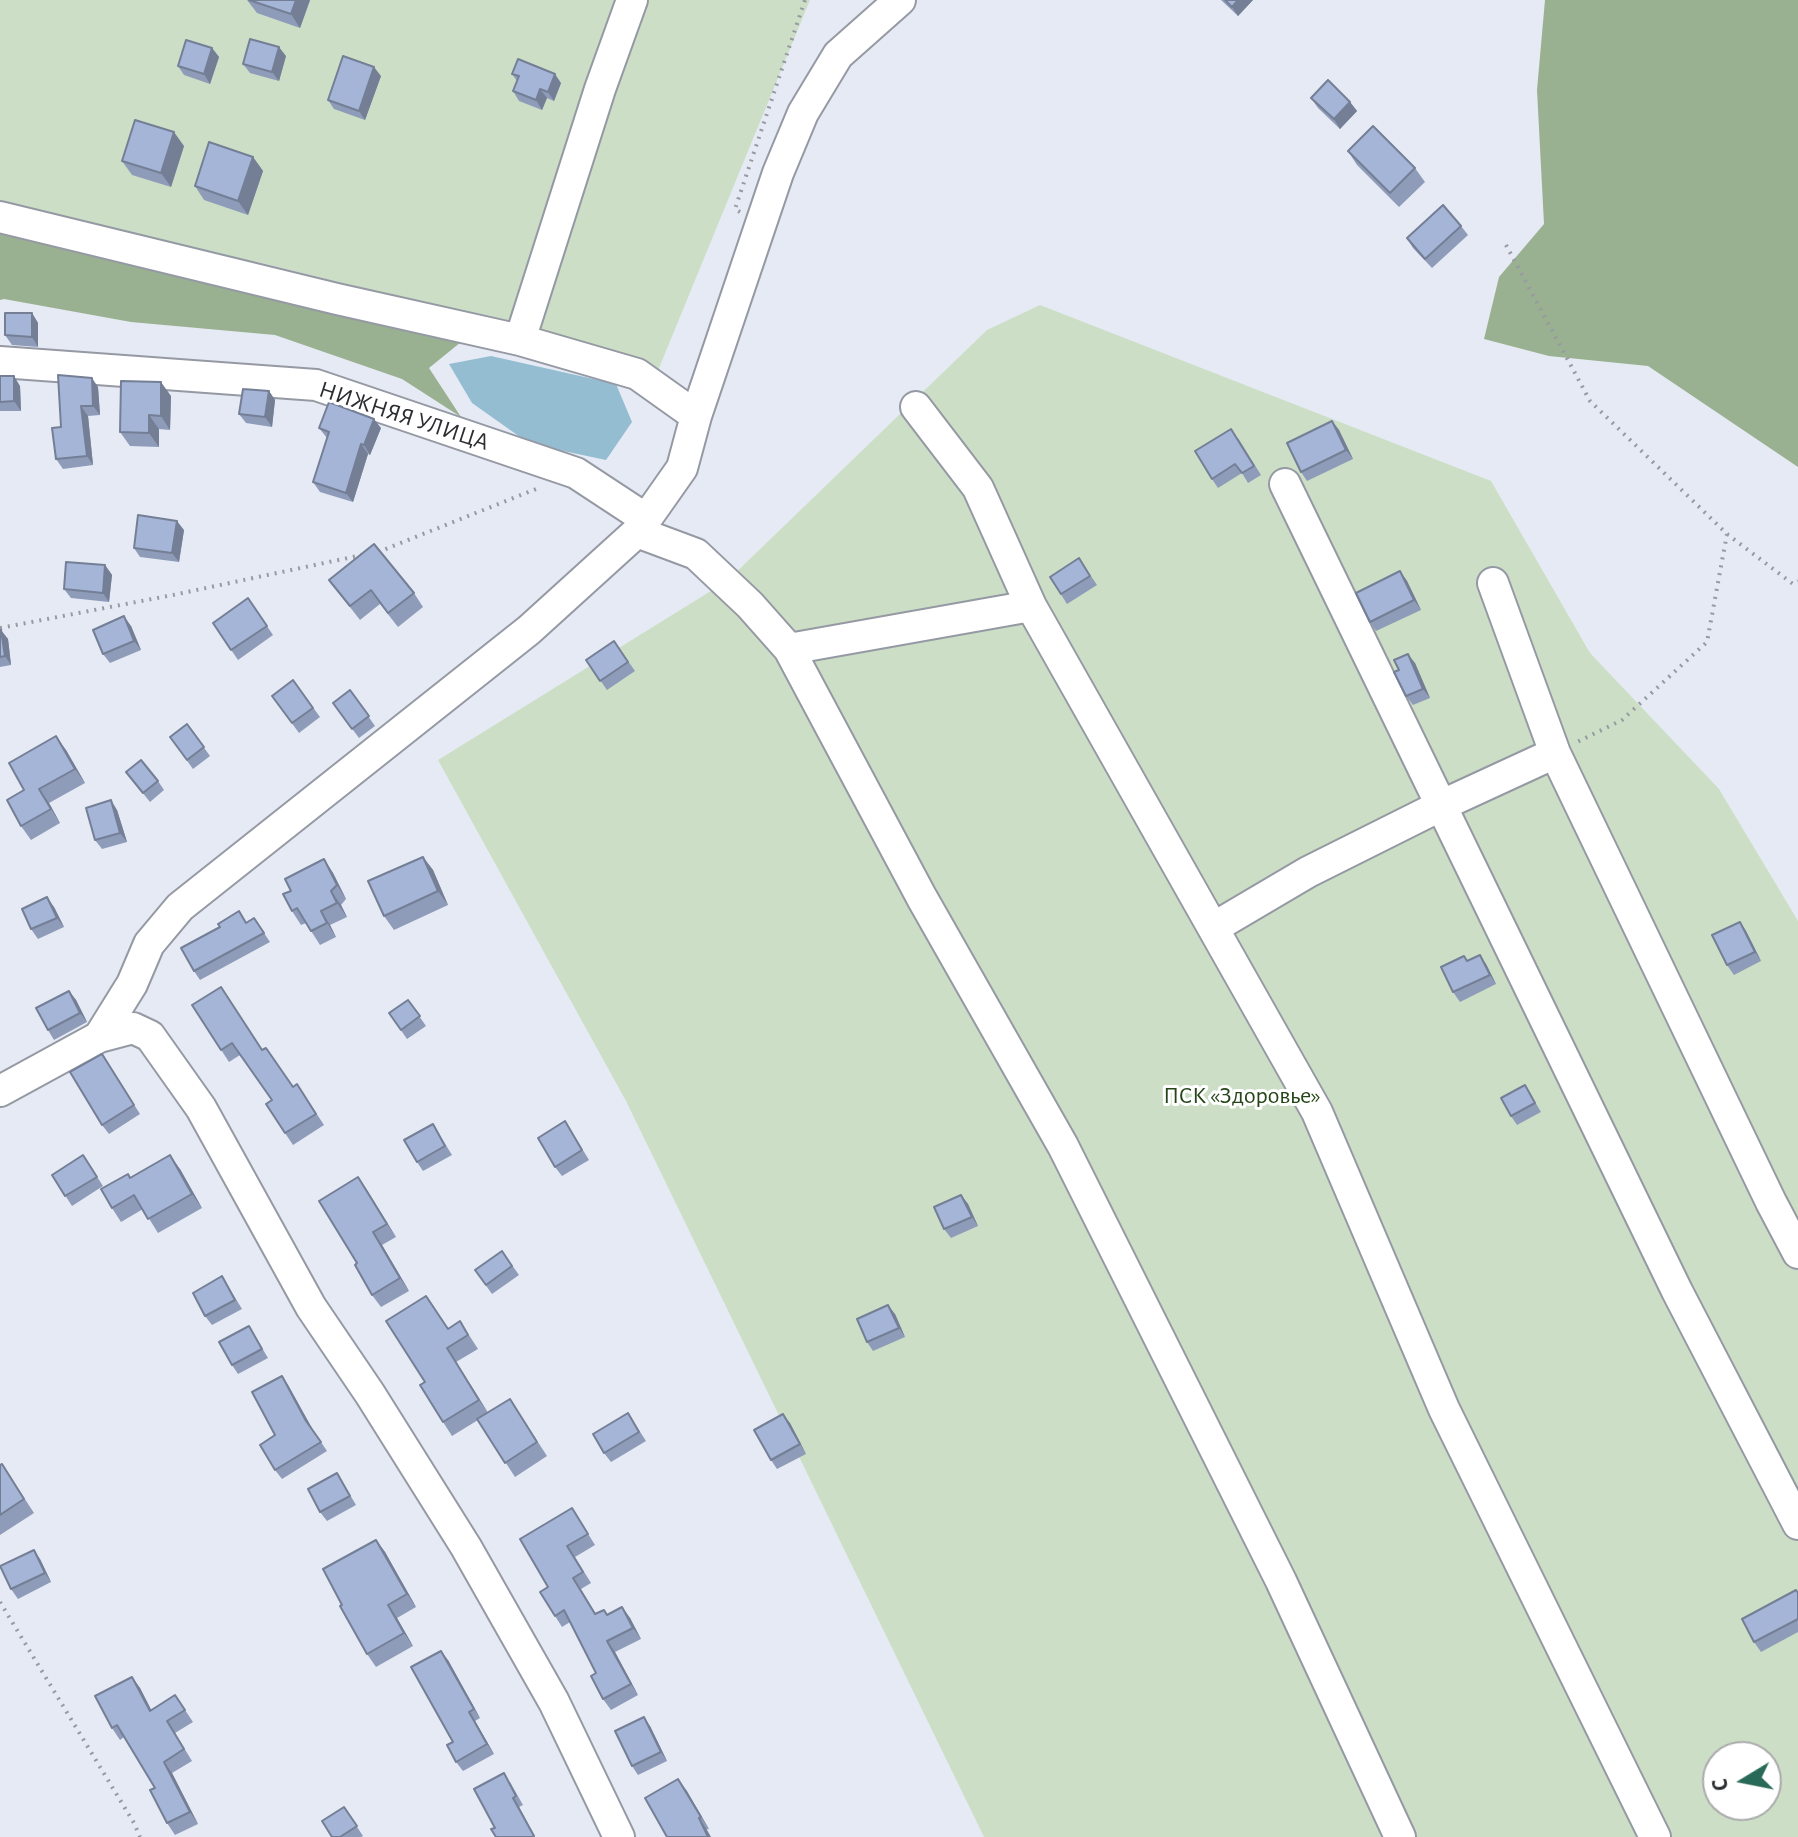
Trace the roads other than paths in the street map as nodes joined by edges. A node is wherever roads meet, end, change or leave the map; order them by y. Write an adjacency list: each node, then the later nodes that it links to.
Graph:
1 (632, 0): 4 (street)
2 (900, 0): 7 (street)
3 (0, 217): 4 (street)
4 (520, 340): 7 (street)
5 (0, 362): 9 (street, НИЖНЯЯ УЛИЦА)
6 (916, 407): 11 (street)
7 (696, 416): 9 (street)
8 (1285, 484): 14 (street)
9 (641, 526): 12 (street, НИЖНЯЯ УЛИЦА); 16 (street)
10 (1493, 583): 13 (street)
11 (1031, 606): 12 (street); 15 (street)
12 (789, 649): 21 (street, НИЖНЯЯ УЛИЦА)
13 (1555, 753): 14 (street); 18 (street)
14 (1440, 806): 15 (street); 19 (street)
15 (1213, 928): 22 (street)
16 (99, 1037): 17 (street); 20 (street)
17 (0, 1091)
18 (1798, 1253)
19 (1798, 1524)
20 (619, 1837)
21 (1400, 1837)
22 (1655, 1837)

